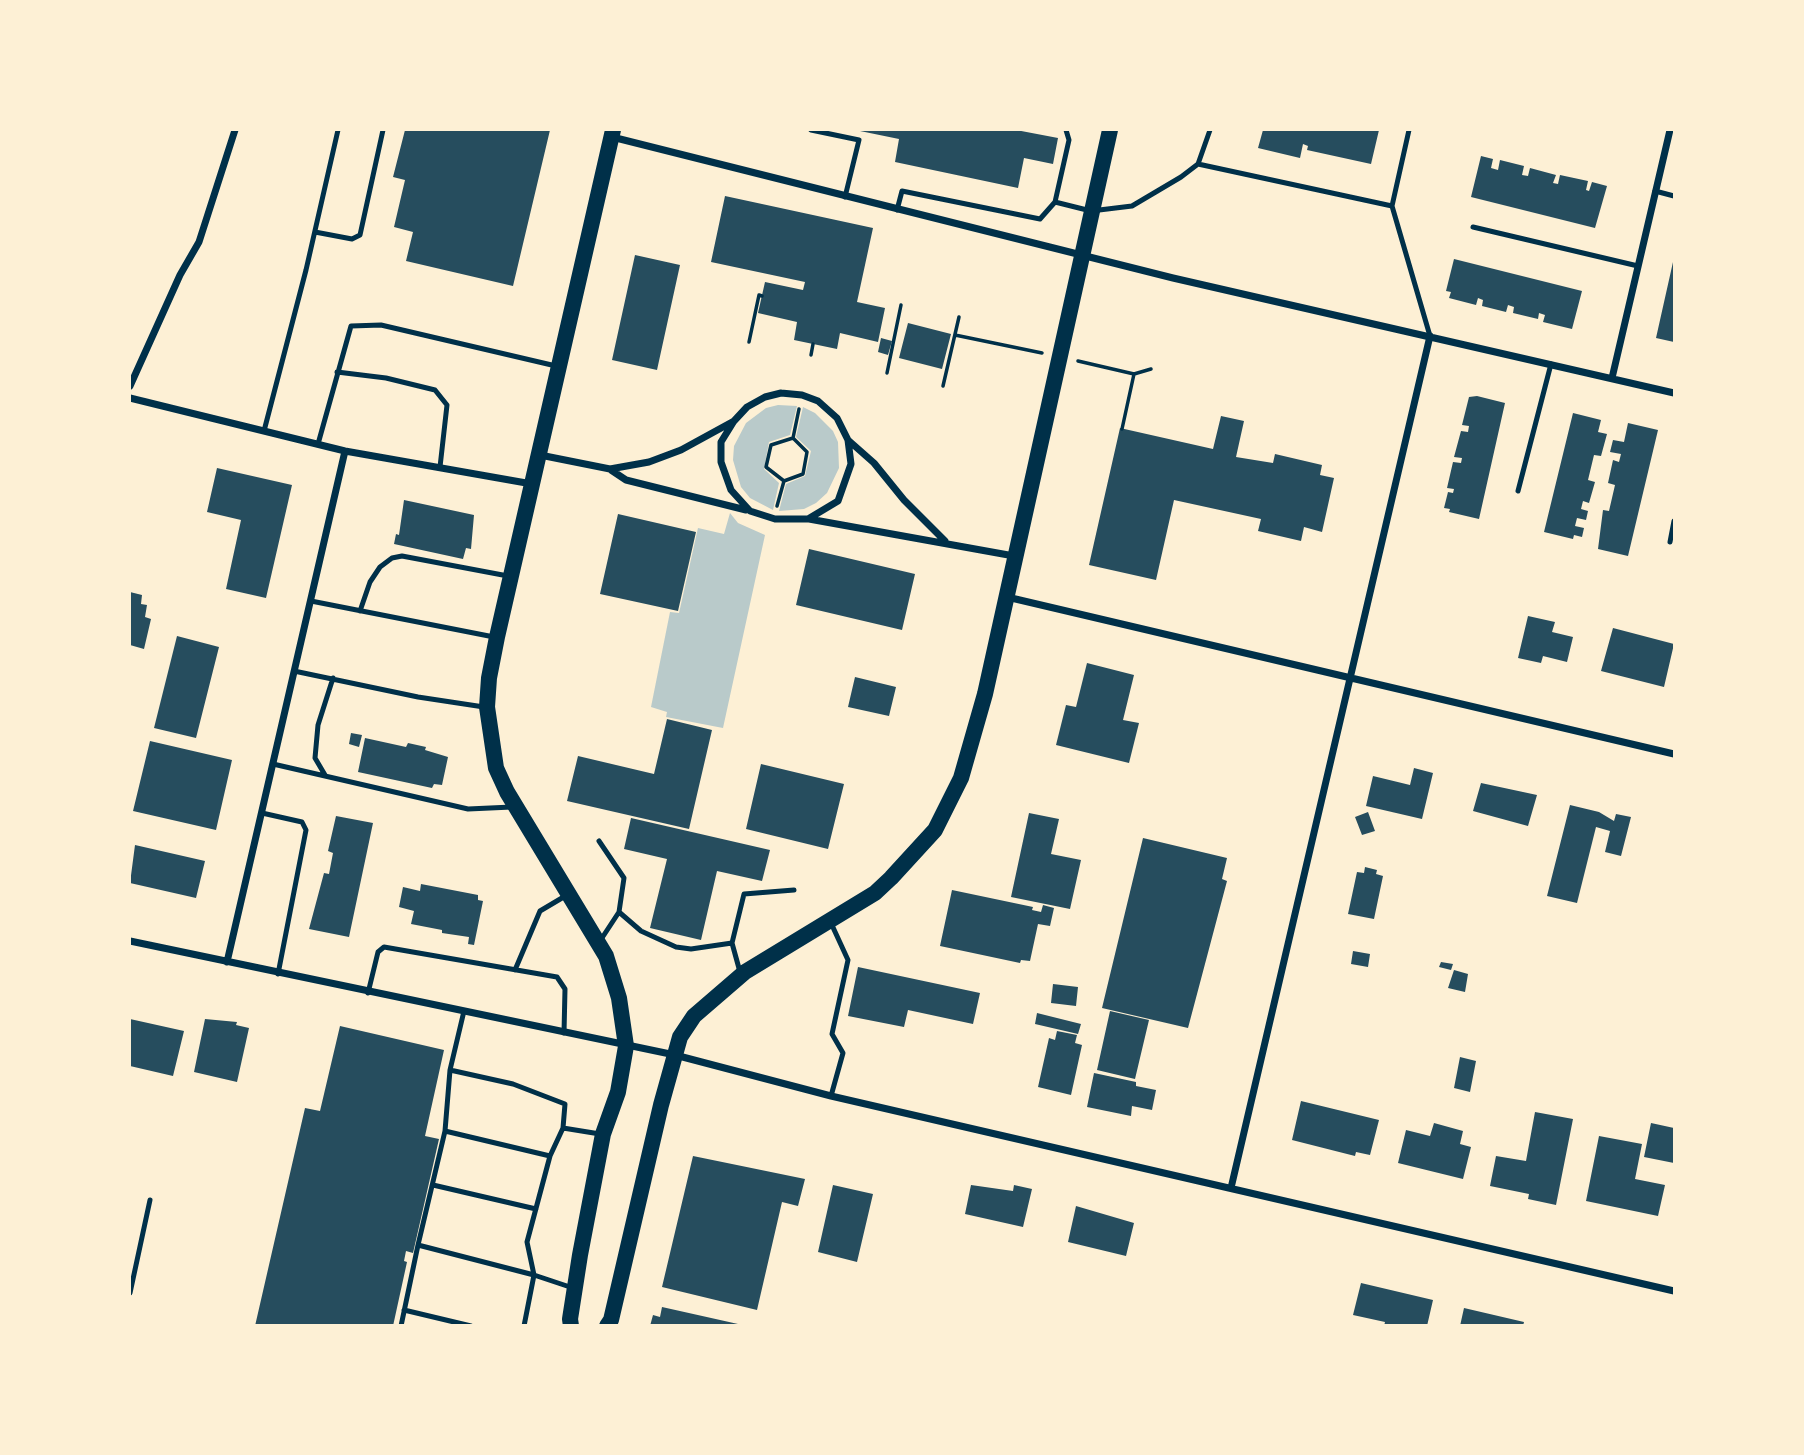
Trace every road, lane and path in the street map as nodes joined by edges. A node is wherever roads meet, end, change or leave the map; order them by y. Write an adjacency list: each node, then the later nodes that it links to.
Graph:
1 (235, 130): 40 (street)
2 (338, 130): 20 (lane)
3 (383, 130): 20 (lane)
4 (810, 130): 14 (lane)
5 (1066, 130): 15 (lane)
6 (1110, 130): 18 (main road)
7 (1210, 130): 11 (lane)
8 (1409, 130): 16 (lane)
9 (1670, 130): 12 (street)
10 (612, 133): 14 (street); 34 (main road)
11 (1198, 164): 16 (lane); 18 (lane)
12 (1656, 191): 13 (lane); 22 (street)
13 (1675, 196)
14 (845, 197): 17 (street)
15 (1055, 202): 17 (lane); 18 (lane)
16 (1392, 206): 27 (lane)
17 (897, 210): 21 (street)
18 (1091, 211): 21 (main road)
19 (1473, 227): 22 (lane)
20 (315, 232): 47 (lane)
21 (1081, 255): 27 (street); 64 (main road)
22 (1638, 266): 39 (street)
23 (762, 296): 28 (path)
24 (901, 305): 37 (path)
25 (959, 317): 26 (path)
26 (955, 335): 30 (path); 41 (path)
27 (1430, 336): 33 (street); 72 (street)
28 (749, 342)
29 (813, 344): 31 (path)
30 (1045, 354)
31 (811, 355)
32 (1072, 360): 38 (path)
33 (1551, 364): 39 (street); 57 (lane)
34 (560, 367): 36 (lane); 52 (main road)
35 (1151, 369): 38 (path)
36 (337, 372): 50 (lane); 53 (lane)
37 (887, 373)
38 (1133, 374): 46 (path)
39 (1612, 378): 42 (street)
40 (130, 386)
41 (943, 386)
42 (1675, 393)
43 (130, 398): 47 (street)
44 (800, 405): 48 (path)
45 (734, 421): 49 (street); 54 (street); 58 (street)
46 (1122, 429)
47 (264, 431): 50 (street)
48 (793, 438): 55 (path); 55 (path)
49 (848, 440): 60 (street); 62 (street)
50 (318, 444): 51 (street)
51 (345, 451): 53 (street); 67 (street)
52 (540, 455): 54 (street); 56 (main road)
53 (440, 467): 56 (street)
54 (611, 469): 58 (street)
55 (784, 481): 59 (path)
56 (533, 485): 65 (main road)
57 (1518, 491)
58 (750, 511): 60 (street)
59 (776, 512)
60 (808, 519): 62 (street)
61 (1675, 521): 63 (lane)
62 (945, 541): 64 (street)
63 (1670, 542)
64 (1015, 556): 66 (main road)
65 (512, 576): 68 (lane); 69 (main road)
66 (1006, 597): 72 (street); 83 (main road)
67 (310, 601): 68 (lane); 70 (street)
68 (360, 611): 69 (lane)
69 (498, 637): 73 (main road)
70 (295, 671): 71 (lane); 75 (street)
71 (333, 678): 73 (lane); 76 (lane)
72 (1350, 678): 74 (street); 103 (street)
73 (487, 707): 77 (main road)
74 (1675, 754)
75 (273, 764): 76 (lane); 78 (street)
76 (325, 775): 77 (lane)
77 (516, 807): 81 (main road)
78 (262, 813): 87 (street); 89 (lane)
79 (599, 841): 82 (lane)
80 (794, 890): 86 (lane)
81 (569, 893): 85 (main road); 88 (lane)
82 (619, 912): 85 (lane); 86 (lane)
83 (830, 920): 90 (main road); 97 (lane)
84 (130, 941): 87 (street)
85 (599, 943): 94 (main road)
86 (732, 943): 90 (lane)
87 (227, 962): 89 (street)
88 (515, 970): 91 (lane); 93 (lane)
89 (278, 974): 91 (street)
90 (741, 975): 95 (main road)
91 (368, 994): 92 (street)
92 (464, 1011): 93 (street); 96 (lane)
93 (564, 1033): 94 (street)
94 (626, 1046): 95 (street); 100 (main road)
95 (675, 1055): 97 (street); 116 (main road)
96 (450, 1070): 98 (lane); 99 (lane)
97 (831, 1096): 103 (street)
98 (563, 1128): 100 (lane); 101 (lane)
99 (445, 1131): 101 (lane); 102 (lane)
100 (603, 1134): 108 (main road)
101 (550, 1156): 105 (lane)
102 (433, 1185): 105 (lane); 106 (lane)
103 (1231, 1188): 109 (street)
104 (150, 1200): 110 (lane)
105 (536, 1209): 107 (lane)
106 (418, 1245): 107 (lane); 111 (lane)
107 (534, 1275): 108 (lane); 114 (lane)
108 (574, 1289): 115 (main road)
109 (1675, 1290)
110 (130, 1293)
111 (404, 1310): 112 (lane); 113 (lane)
112 (401, 1325)
113 (471, 1325)
114 (524, 1325)
115 (571, 1325)
116 (607, 1325)

